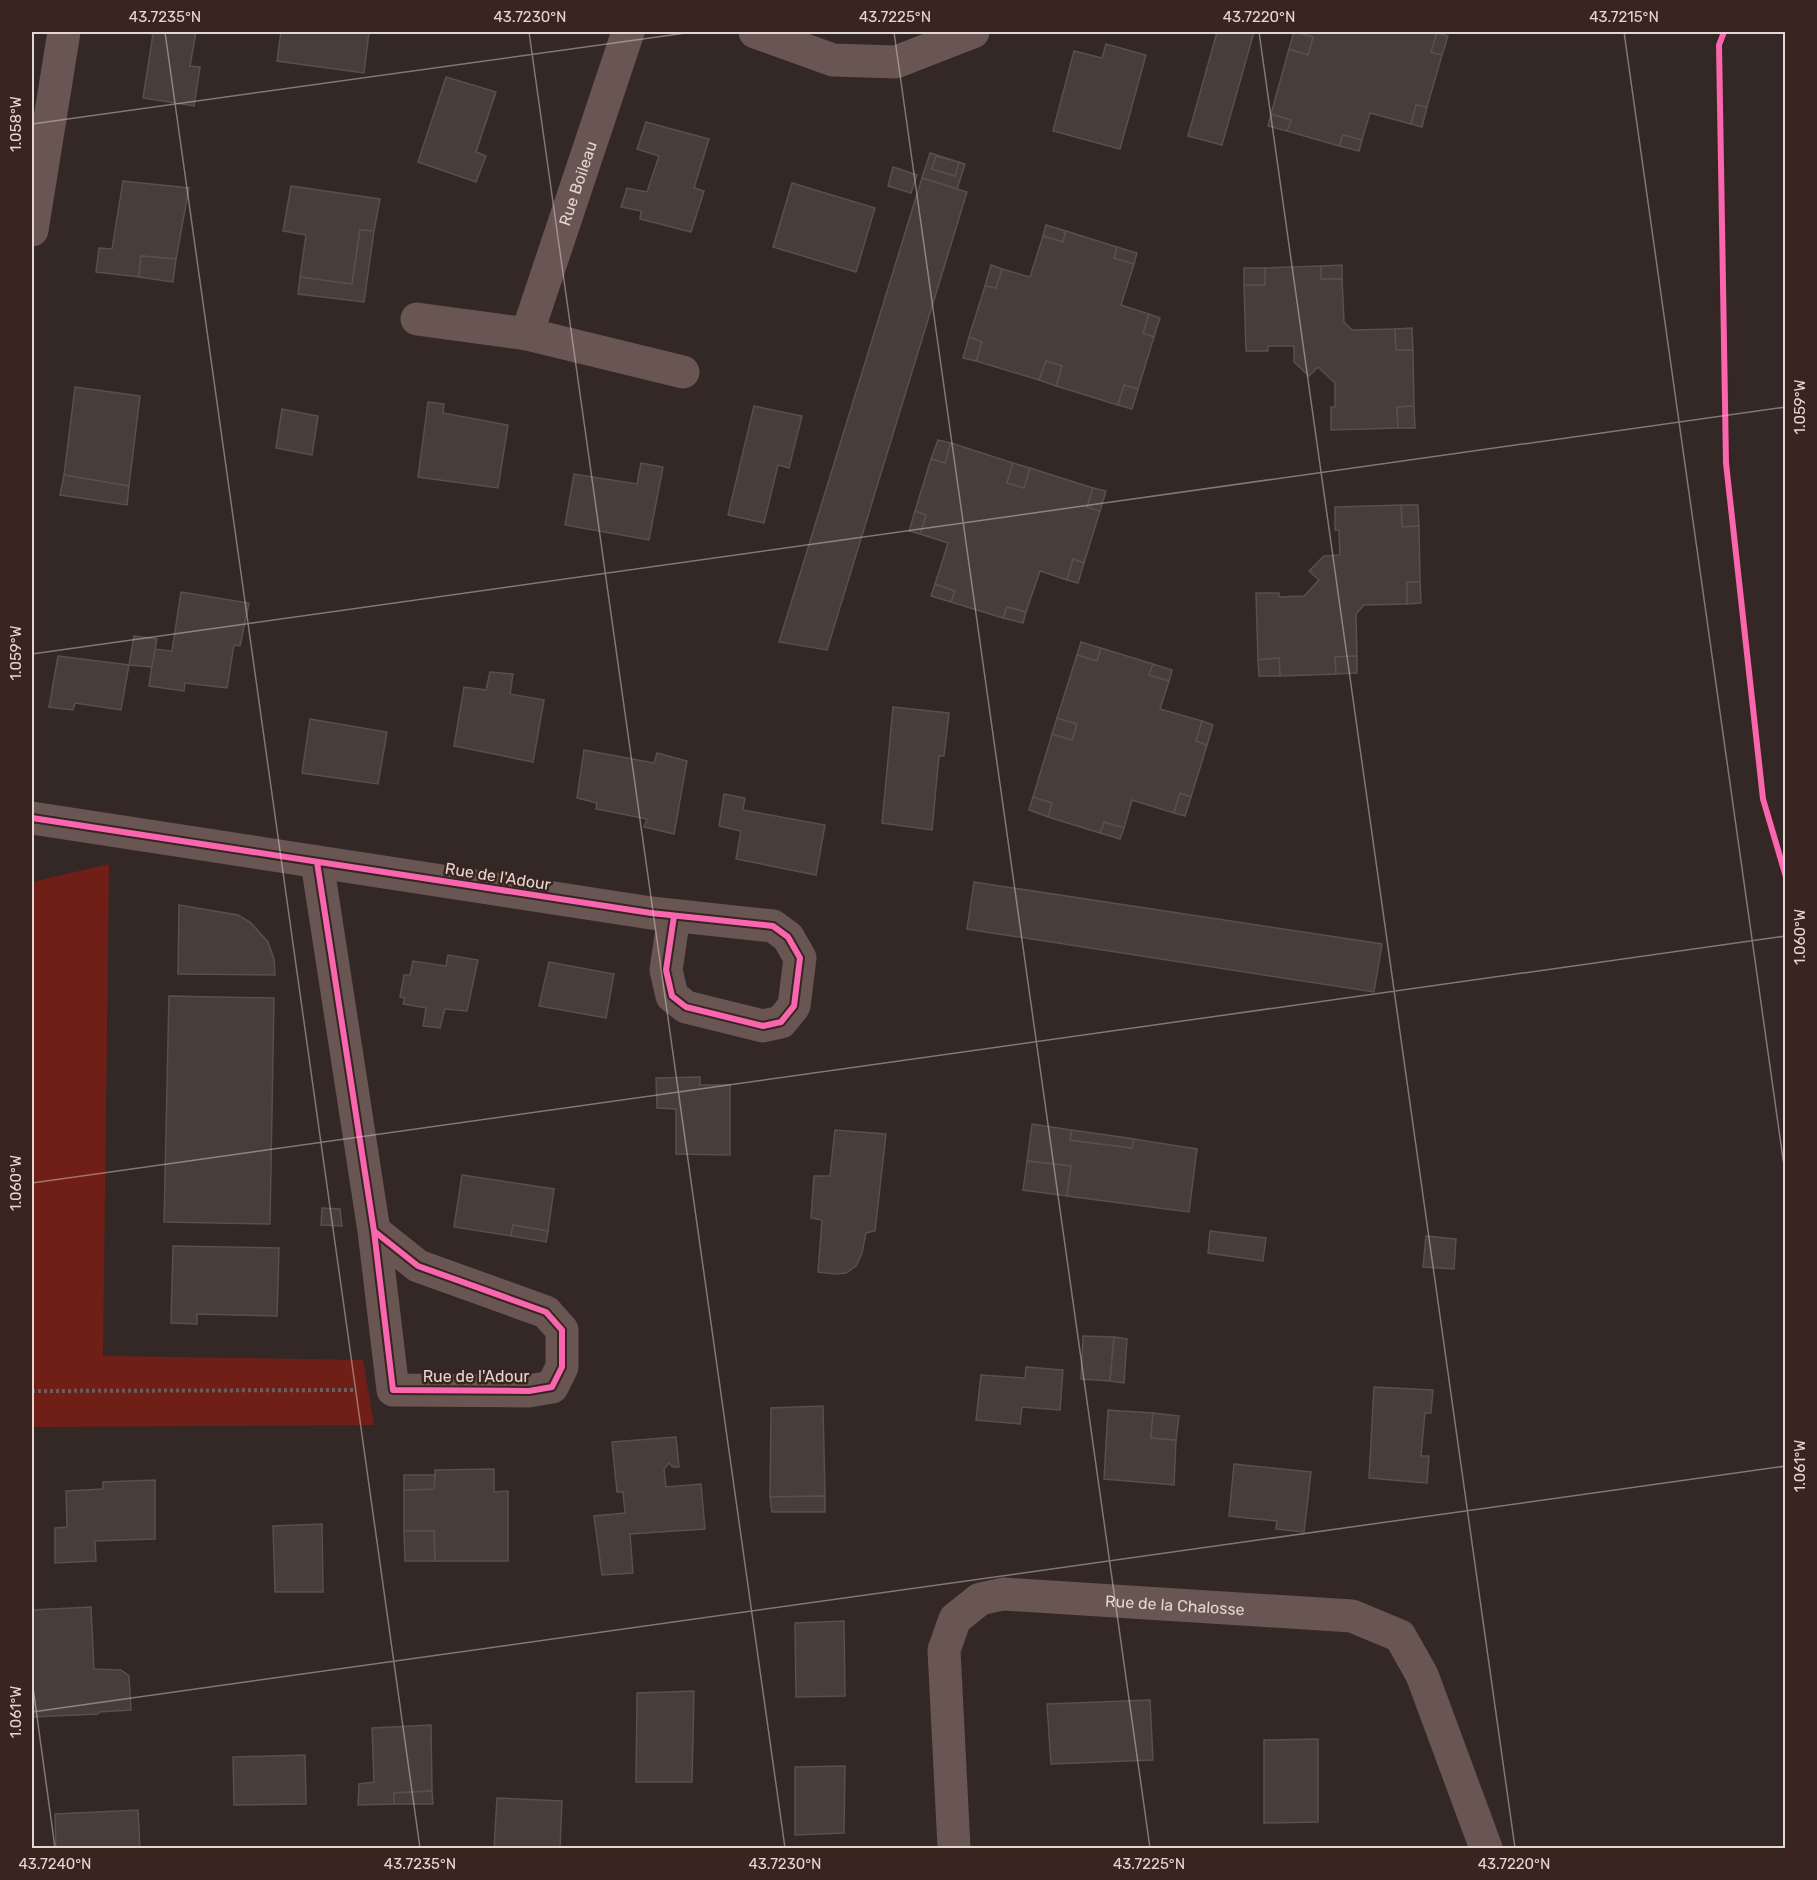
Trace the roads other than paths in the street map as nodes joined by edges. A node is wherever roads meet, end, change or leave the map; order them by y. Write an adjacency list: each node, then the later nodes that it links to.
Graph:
1 (64, 32): 5 (street)
2 (628, 32): 7 (street, Rue Boileau)
3 (755, 32): 4 (street)
4 (973, 32)
5 (32, 230)
6 (417, 319): 7 (street)
7 (527, 334): 8 (street)
8 (683, 372)
9 (32, 818): 10 (street, Rue de l'Adour)
10 (317, 862): 11 (street, Rue de l'Adour); 12 (street)
11 (674, 916)
12 (374, 1231): 12 (street, Rue de l'Adour)
13 (954, 1848): 14 (street, Rue de la Chalosse)
14 (1486, 1848)

